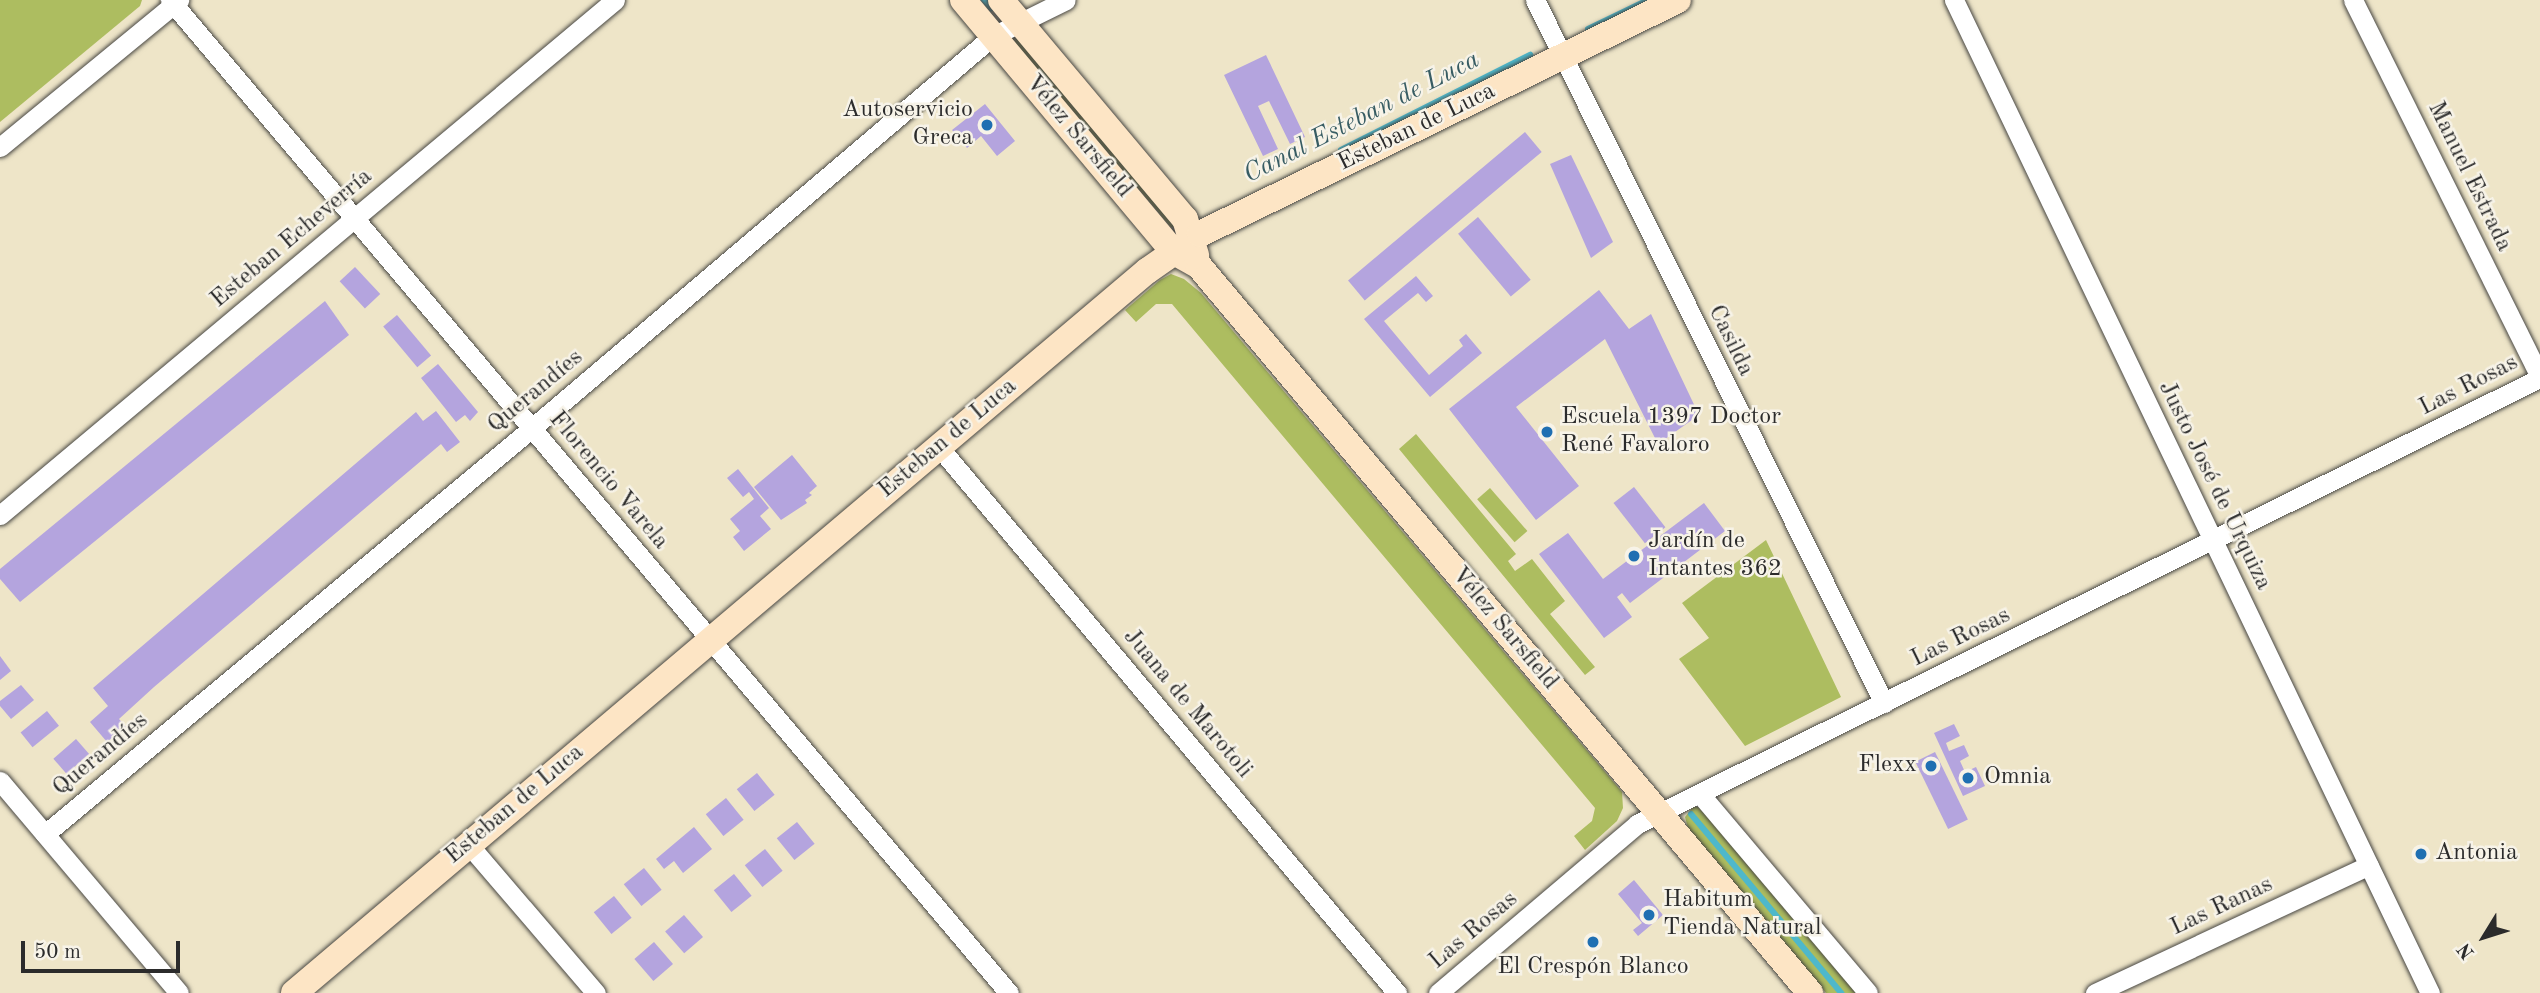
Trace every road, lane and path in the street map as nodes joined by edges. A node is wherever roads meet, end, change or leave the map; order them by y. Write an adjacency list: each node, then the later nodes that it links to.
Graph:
1 (615, 0): 14 (street, Esteban Echeverría)
2 (963, 0): 11 (street, Vélez Sarsfield)
3 (1001, 0): 10 (street, Vélez Sarsfield)
4 (1066, 0): 10 (street, Querandíes)
5 (1535, 0): 12 (street, Casilda)
6 (1678, 0): 12 (street, Esteban de Luca)
7 (1954, 0): 20 (street, Justo José de Urquiza)
8 (2353, 0): 16 (street, Manuel Estrada)
9 (175, 1): 13 (street); 14 (street, Florencio Varela)
10 (1020, 23): 11 (street, Querandíes); 15 (street, Vélez Sarsfield)
11 (993, 36): 15 (street, Vélez Sarsfield); 17 (street, Querandíes)
12 (1563, 56): 15 (street, Esteban de Luca); 22 (street, Casilda)
13 (0, 147)
14 (355, 219): 17 (street, Florencio Varela); 19 (street, Esteban Echeverría)
15 (1183, 246): 18 (street, Esteban de Luca); 25 (street, Vélez Sarsfield)
16 (2540, 377): 20 (street, Las Rosas)
17 (531, 428): 21 (street, Florencio Varela); 26 (street, Querandíes)
18 (939, 447): 21 (street, Esteban de Luca); 33 (street, Juana de Marotoli)
19 (0, 515)
20 (2213, 541): 22 (street, Las Rosas); 28 (street, Justo José de Urquiza)
21 (711, 640): 27 (street, Esteban de Luca); 32 (street, Florencio Varela)
22 (1884, 703): 24 (street, Las Rosas)
23 (0, 781): 26 (street)
24 (1700, 793): 25 (street, Las Rosas); 36 (street)
25 (1658, 813): 34 (street, Las Rosas); 35 (street, Vélez Sarsfield)
26 (45, 834): 29 (street)
27 (469, 845): 30 (street, Esteban de Luca); 31 (street)
28 (2369, 865): 37 (street, Las Ranas); 38 (street, Justo José de Urquiza)
29 (179, 993)
30 (294, 993)
31 (596, 993)
32 (1009, 993)
33 (1397, 993)
34 (1438, 993)
35 (1810, 993)
36 (1868, 993)
37 (2095, 993)
38 (2430, 993)

